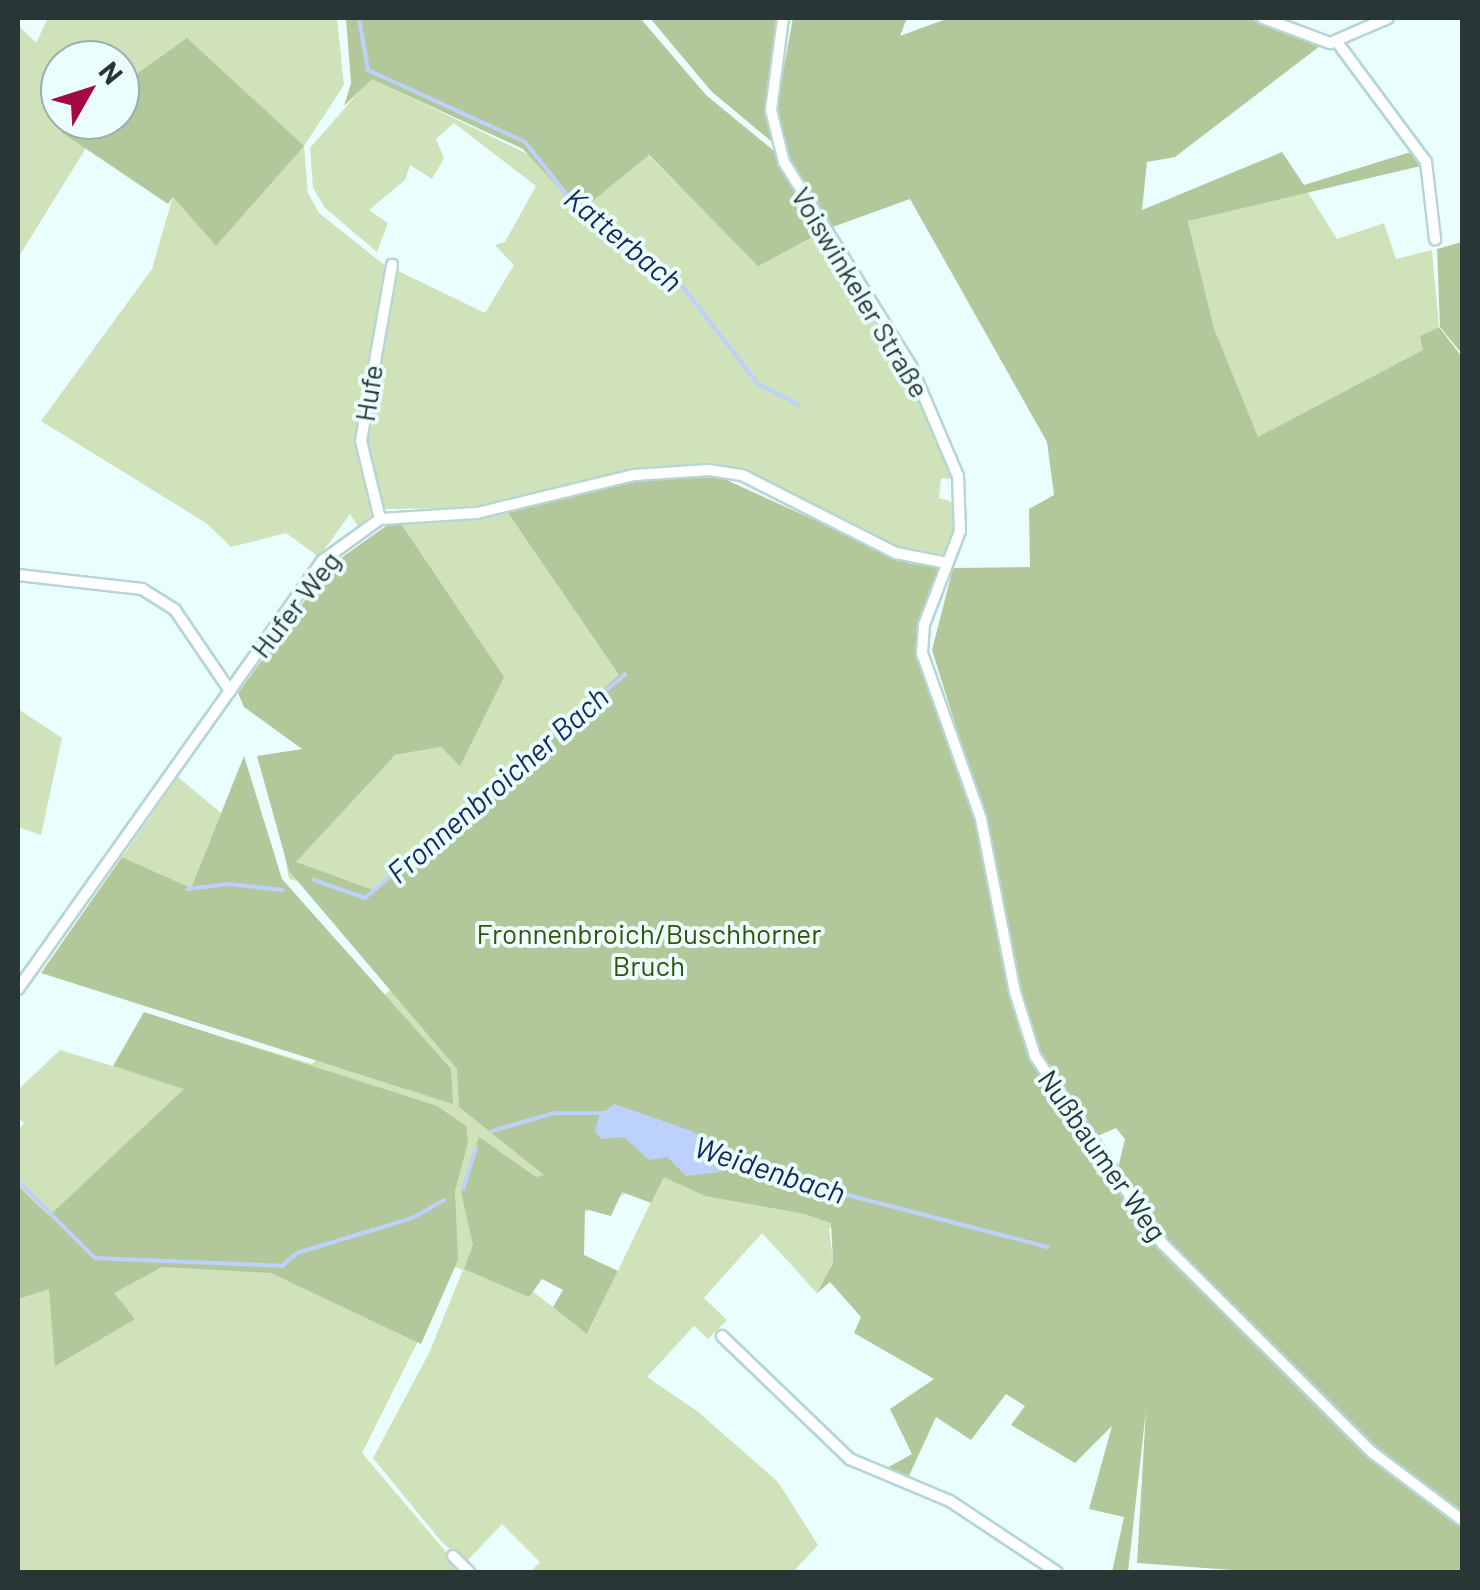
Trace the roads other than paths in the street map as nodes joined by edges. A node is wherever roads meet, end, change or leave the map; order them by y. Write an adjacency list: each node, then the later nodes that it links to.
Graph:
1 (783, 18): 8 (street, Voiswinkeler Straße)
2 (1262, 18): 4 (street)
3 (1388, 18): 4 (street)
4 (1336, 42): 5 (street)
5 (1435, 239)
6 (392, 265): 7 (street, Hufe)
7 (380, 520): 8 (street); 10 (street, Hufer Weg)
8 (946, 563): 13 (street, Nußbaumer Weg)
9 (18, 575): 10 (street)
10 (230, 691): 11 (street, Hufer Weg)
11 (18, 989)
12 (722, 1336): 16 (street)
13 (1462, 1520)
14 (453, 1556): 15 (street)
15 (468, 1572)
16 (1057, 1572)

